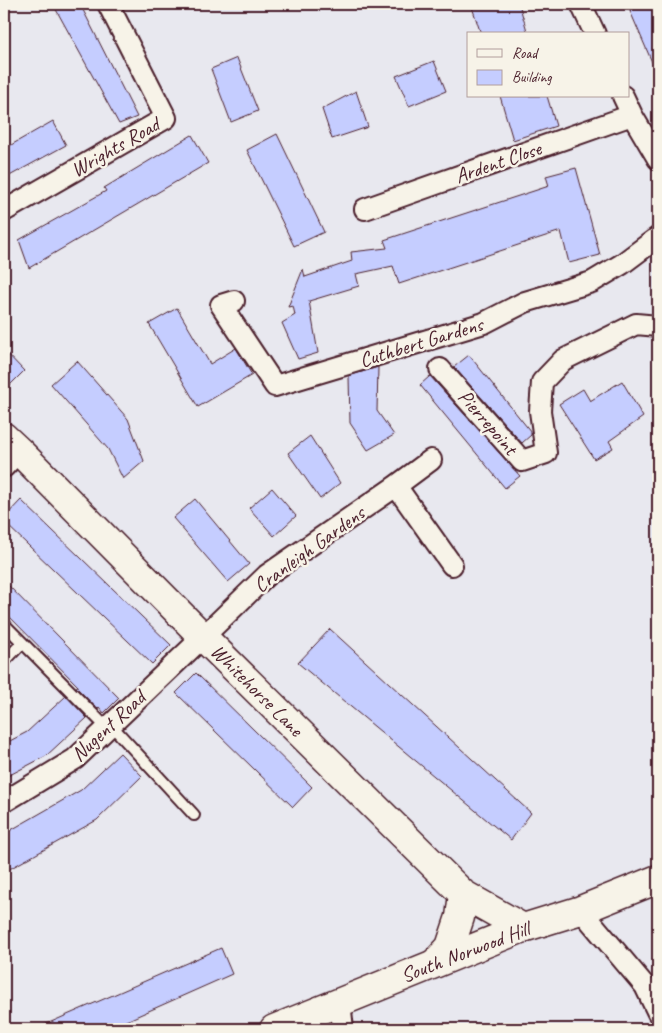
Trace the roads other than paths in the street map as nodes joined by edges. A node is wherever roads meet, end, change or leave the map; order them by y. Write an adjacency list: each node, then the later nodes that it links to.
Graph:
1 (108, 4): 8 (street, Wrights Road)
2 (581, 4): 3 (street)
3 (594, 32)
4 (624, 98): 5 (street)
5 (632, 115): 6 (street); 7 (street, Ardent Close)
6 (658, 159)
7 (364, 209)
8 (4, 210)
9 (658, 237): 10 (street, Cuthbert Gardens)
10 (234, 301)
11 (658, 326): 12 (street, Pierrepoint)
12 (440, 368)
13 (9, 452): 18 (main road, Whitehorse Lane)
14 (431, 460): 15 (street, Cranleigh Gardens)
15 (396, 486): 16 (street); 18 (street, Cranleigh Gardens)
16 (452, 565)
17 (4, 624): 19 (lane)
18 (203, 637): 21 (street, Nugent Road); 25 (main road, Whitehorse Lane)
19 (22, 643): 20 (lane); 21 (lane)
20 (4, 662)
21 (109, 727): 22 (street, Nugent Road); 23 (lane)
22 (4, 802)
23 (194, 815)
24 (658, 879): 26 (main road, South Norwood Hill)
25 (463, 894): 27 (main road, Whitehorse Lane); 28 (main road)
26 (581, 910): 27 (main road, South Norwood Hill); 30 (street)
27 (523, 928): 28 (main road, South Norwood Hill)
28 (434, 963): 29 (main road, South Norwood Hill)
29 (340, 1002): 31 (main road, South Norwood Hill); 32 (street)
30 (658, 1013)
31 (274, 1029)
32 (343, 1029)

